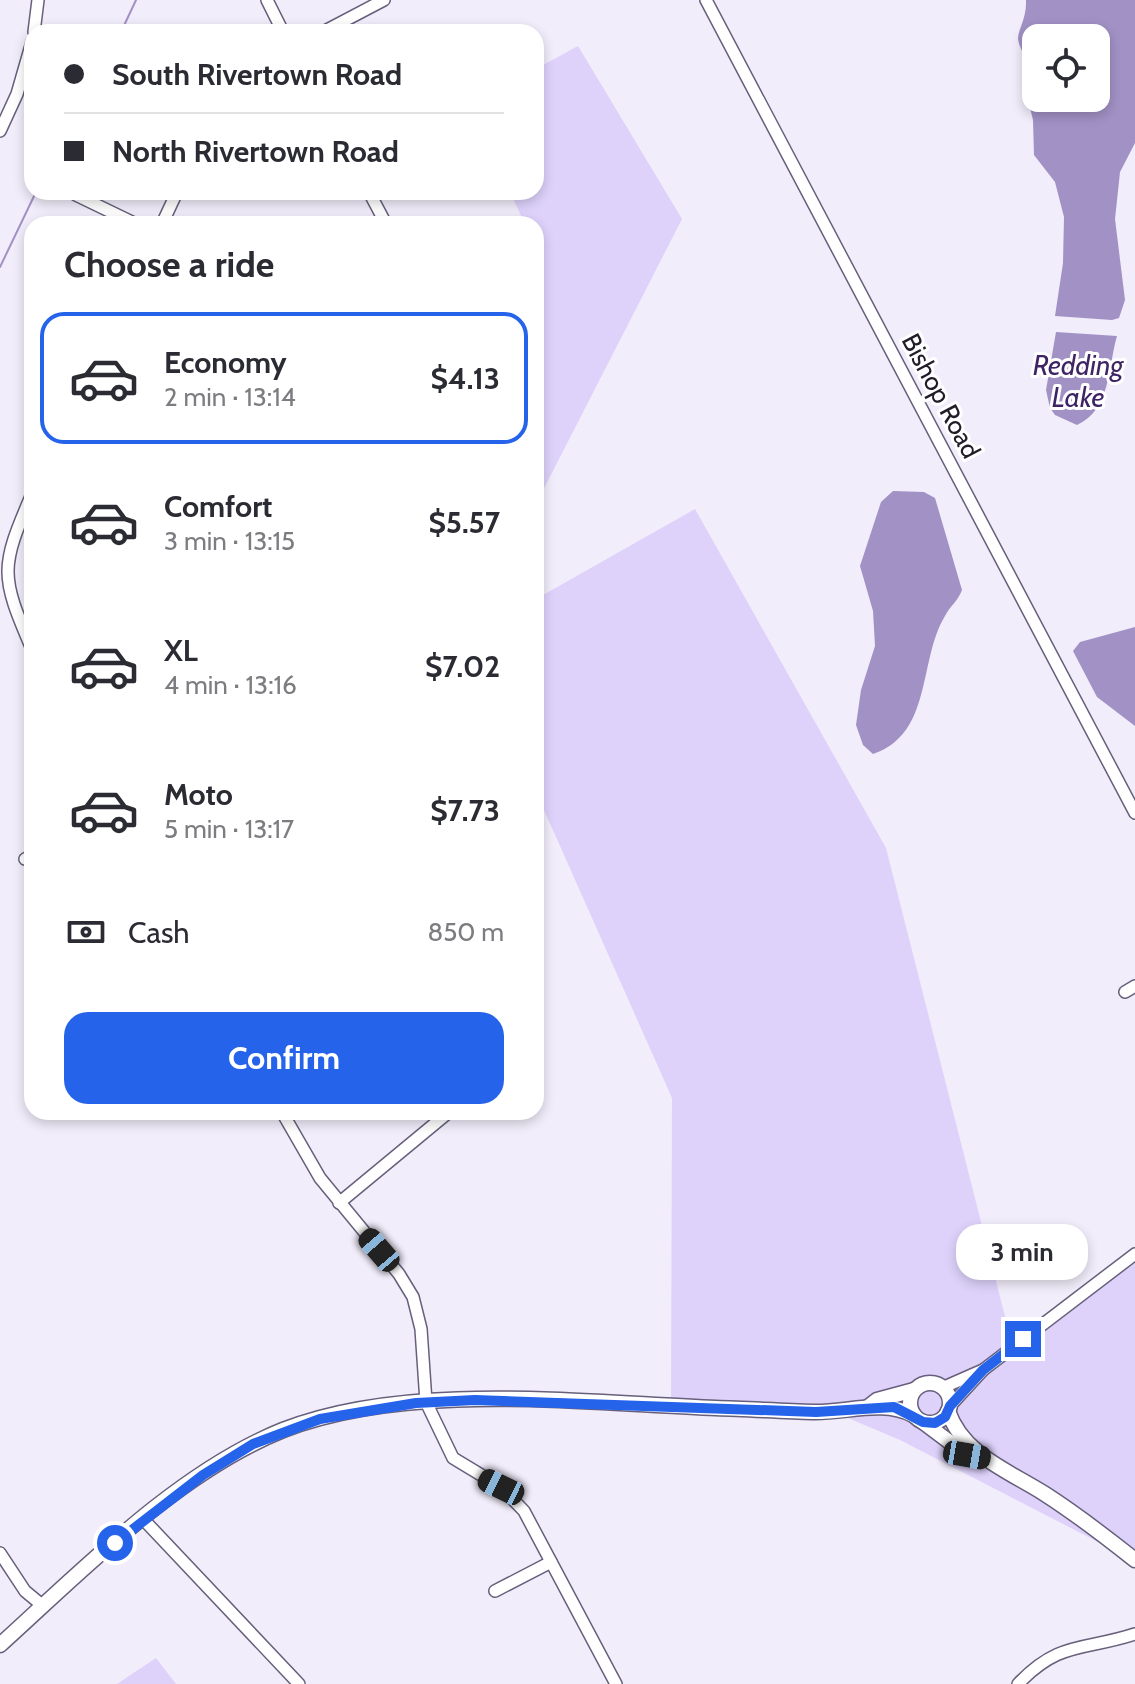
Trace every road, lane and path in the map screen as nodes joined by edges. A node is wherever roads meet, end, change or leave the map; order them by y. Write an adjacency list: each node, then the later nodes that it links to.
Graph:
1 (38, 0): 5 (street)
2 (267, 0): 6 (street)
3 (384, 0): 7 (street)
4 (706, 0): 14 (street, Bishop Road)
5 (35, 24)
6 (279, 24)
7 (338, 24)
8 (24, 70): 9 (street)
9 (0, 131)
10 (86, 200): 11 (street)
11 (119, 216)
12 (24, 511): 13 (street)
13 (24, 635)
14 (1135, 813)
15 (286, 1120): 17 (street)
16 (439, 1120): 17 (street)
17 (339, 1203): 22 (street)
18 (1135, 1254): 19 (street)
19 (983, 1370): 20 (street); 24 (street)
20 (942, 1388): 21 (main road); 24 (main road)
21 (914, 1390): 23 (main road); 25 (main road)
22 (426, 1402): 23 (main road); 27 (main road); 30 (street)
23 (868, 1407): 25 (main road)
24 (949, 1409): 25 (main road); 26 (main road)
25 (918, 1419): 26 (main road)
26 (984, 1459): 29 (main road)
27 (144, 1520): 32 (main road); 35 (street)
28 (0, 1553): 32 (street)
29 (1135, 1560)
30 (551, 1562): 31 (street); 36 (street)
31 (495, 1591)
32 (43, 1606): 34 (main road)
33 (1135, 1634): 37 (street)
34 (0, 1645)
35 (299, 1684)
36 (616, 1684)
37 (1018, 1684)

